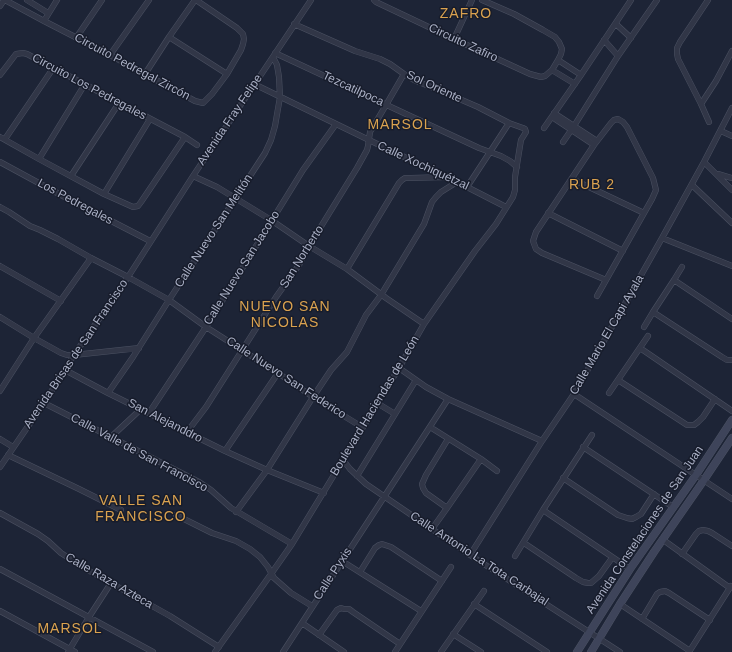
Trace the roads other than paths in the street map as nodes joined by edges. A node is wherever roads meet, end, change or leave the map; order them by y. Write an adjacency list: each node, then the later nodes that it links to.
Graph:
1 (5, 0): 14 (street); 16 (street, Circuito Pedregal Zircón)
2 (27, 0): 15 (street)
3 (57, 0): 15 (street)
4 (102, 0): 20 (street)
5 (149, 0): 25 (street)
6 (196, 0): 19 (street); 32 (street, Circuito Pedregal Zircón)
7 (311, 0): 17 (street, Avenida Fray Felipe)
8 (374, 0): 22 (street, Circuito Zafiro)
9 (472, 0): 22 (street)
10 (482, 0): 28 (street)
11 (632, 0): 18 (street)
12 (657, 0): 21 (street)
13 (708, 0): 41 (street)
14 (0, 6)
15 (48, 13): 16 (street)
16 (44, 21): 20 (street, Circuito Pedregal Zircón)
17 (294, 24): 26 (street, Avenida Fray Felipe); 33 (street, Sol Oriente)
18 (616, 24): 21 (street); 23 (street)
19 (169, 37): 31 (street); 32 (street)
20 (76, 38): 25 (street, Circuito Pedregal Zircón)
21 (631, 38): 27 (street)
22 (454, 39): 30 (street, Circuito Zafiro)
23 (604, 40): 27 (street); 35 (street)
24 (732, 51): 41 (street)
25 (110, 55): 31 (street, Circuito Pedregal Zircón)
26 (274, 55): 37 (street, Avenida Fray Felipe); 39 (street, Calle Nuevo San Melitón); 42 (street, Tezcatilpoca)
27 (618, 56): 50 (street)
28 (558, 60): 30 (street); 35 (street)
29 (54, 67): 34 (street, Circuito Los Pedregales); 36 (street, Circuito Los Pedregales); 54 (street)
30 (552, 70): 38 (street)
31 (145, 74): 32 (street, Circuito Pedregal Zircón)
32 (227, 74)
33 (404, 74): 42 (street, San Norberto); 47 (street, Sol Oriente)
34 (0, 75)
35 (581, 76): 38 (street)
36 (85, 84): 40 (street, Circuito Los Pedregales); 61 (street)
37 (254, 84): 39 (street, Calle Xochiquétzal); 67 (street, Avenida Fray Felipe)
38 (575, 84): 44 (street)
39 (280, 97): 48 (street, Calle Xochiquétzal); 76 (street, Calle Nuevo San Melitón)
40 (119, 103): 45 (street, Circuito Los Pedregales); 66 (street)
41 (701, 104): 46 (street)
42 (386, 105): 55 (street, San Norberto); 59 (street, Tezcatilpoca)
43 (732, 108): 51 (street, Calle Mario El Capi Ayala)
44 (553, 115): 49 (street); 50 (street)
45 (150, 119): 53 (street, Circuito Los Pedregales); 75 (street)
46 (709, 122)
47 (509, 123): 59 (street); 60 (street, Sol Oriente)
48 (336, 124): 55 (street, Calle Xochiquétzal); 81 (street, Calle Nuevo San Jacobo)
49 (544, 128)
50 (573, 128): 56 (street); 57 (street)
51 (721, 131): 52 (street); 63 (street, Calle Mario El Capi Ayala)
52 (732, 136)
53 (185, 137): 58 (street, Circuito Los Pedregales); 75 (street)
54 (2, 138): 61 (street)
55 (369, 140): 68 (street, Calle Xochiquétzal); 85 (street, San Norberto)
56 (563, 142)
57 (596, 143): 70 (street); 80 (street)
58 (197, 145)
59 (490, 152): 64 (street, Tezcatilpoca); 73 (street)
60 (518, 155): 64 (street, Boulevard Haciendas de León)
61 (39, 159): 66 (street)
62 (0, 162): 84 (street, Los Pedregales)
63 (704, 162): 65 (street); 72 (street, Calle Mario El Capi Ayala)
64 (517, 167): 78 (street, Boulevard Haciendas de León)
65 (716, 174): 69 (street); 74 (street)
66 (71, 176): 75 (street)
67 (193, 176): 76 (street); 84 (street, Avenida Fray Felipe)
68 (448, 177): 71 (street, Calle Xochiquétzal); 91 (street)
69 (732, 178)
70 (572, 179): 79 (street); 80 (street)
71 (457, 182): 73 (street, Calle Xochiquétzal); 95 (street)
72 (692, 184): 82 (street); 83 (street, Calle Mario El Capi Ayala)
73 (467, 187): 78 (street, Calle Xochiquétzal)
74 (732, 190)
75 (104, 194)
76 (236, 199): 81 (street); 97 (street, Calle Nuevo San Melitón)
77 (0, 207): 87 (street, Calle Nuevo San Federico)
78 (506, 207): 102 (street, Boulevard Haciendas de León)
79 (548, 213): 86 (street); 93 (street)
80 (644, 213): 86 (street)
81 (271, 220): 85 (street); 103 (street, Calle Nuevo San Jacobo)
82 (732, 223)
83 (662, 238): 89 (street); 120 (street, Calle Mario El Capi Ayala)
84 (150, 241): 92 (street, Avenida Brisas de San Francisco)
85 (309, 246): 91 (street); 109 (street, San Norberto)
86 (623, 251): 93 (street)
87 (91, 258): 92 (street, Calle Nuevo San Federico); 98 (street)
88 (0, 266): 98 (street)
89 (732, 266)
90 (682, 267): 94 (street)
91 (347, 269): 95 (street)
92 (128, 277): 97 (street, Calle Nuevo San Federico); 110 (street, Avenida Brisas de San Francisco)
93 (606, 280): 96 (street)
94 (674, 280): 99 (street); 101 (street)
95 (381, 295): 102 (street); 121 (street)
96 (597, 296)
97 (169, 300): 103 (street, Calle Nuevo San Federico); 107 (street, Calle Nuevo San Melitón)
98 (61, 301): 106 (street)
99 (653, 312): 104 (street); 111 (street)
100 (0, 318): 106 (street)
101 (732, 319)
102 (424, 324): 112 (street, Boulevard Haciendas de León)
103 (206, 327): 109 (street, Calle Nuevo San Federico); 128 (street, Calle Nuevo San Jacobo)
104 (644, 327)
105 (648, 336): 108 (street)
106 (34, 338): 110 (street); 117 (street)
107 (139, 348): 110 (street); 118 (street, Calle Nuevo San Melitón)
108 (640, 348): 116 (street); 123 (street)
109 (243, 350): 114 (street, Calle Nuevo San Federico); 133 (street, San Norberto)
110 (74, 355): 113 (street, Avenida Brisas de San Francisco)
111 (732, 360)
112 (399, 368): 115 (street); 125 (street, Boulevard Haciendas de León)
113 (65, 370): 118 (street, San Alejanddro); 124 (street, Avenida Brisas de San Francisco)
114 (278, 373): 121 (street, Calle Nuevo San Federico); 142 (street)
115 (416, 380): 122 (street); 129 (street)
116 (618, 380): 119 (street); 123 (street)
117 (0, 391)
118 (108, 393): 126 (street, San Alejanddro)
119 (608, 393)
120 (574, 394): 139 (street, Calle Mario El Capi Ayala); 149 (street)
121 (313, 397): 131 (street, Calle Nuevo San Federico); 147 (street)
122 (448, 399): 132 (street, Calle Pyxis); 139 (street)
123 (715, 399): 127 (street)
124 (44, 403): 135 (street, Calle Valle de San Francisco); 140 (street, Avenida Brisas de San Francisco)
125 (377, 403): 129 (street); 131 (street, Boulevard Haciendas de León)
126 (141, 409): 128 (street, San Alejanddro); 135 (street)
127 (732, 411)
128 (149, 413): 133 (street, San Alejanddro)
129 (395, 414): 150 (street)
130 (732, 420): 149 (street, Avenida Constelaciones de San Juan)
131 (362, 427): 145 (street, Boulevard Haciendas de León)
132 (430, 427): 138 (street); 155 (street, Calle Pyxis)
133 (187, 432): 142 (street, San Alejanddro)
134 (592, 435): 141 (street)
135 (111, 437): 161 (street, Calle Valle de San Francisco)
136 (732, 438): 152 (street, Avenida Constelaciones de San Juan)
137 (0, 439): 140 (street)
138 (448, 439): 144 (street); 158 (street)
139 (542, 441): 170 (street, Calle Mario El Capi Ayala)
140 (13, 447): 143 (street, Avenida Brisas de San Francisco)
141 (584, 447): 151 (street); 154 (street)
142 (225, 451): 147 (street, San Alejanddro)
143 (8, 455): 146 (street, Avenida Brisas de San Francisco); 159 (street)
144 (481, 459): 148 (street); 158 (street)
145 (343, 460): 150 (street, Calle Antonio La Tota Carbajal); 153 (street, Boulevard Haciendas de León)
146 (0, 467)
147 (267, 470): 153 (street, San Alejanddro); 161 (street)
148 (497, 471)
149 (696, 475): 152 (street); 157 (street, Avenida Constelaciones de San Juan)
150 (357, 476): 155 (street, Calle Antonio La Tota Carbajal)
151 (564, 478): 154 (street); 160 (street)
152 (704, 480): 156 (street); 165 (street, Avenida Constelaciones de San Juan)
153 (324, 493): 167 (street, Boulevard Haciendas de León)
154 (654, 494): 157 (street)
155 (384, 496): 164 (street, Calle Antonio La Tota Carbajal); 173 (street, Calle Pyxis)
156 (732, 499)
157 (673, 506): 176 (street, Avenida Constelaciones de San Juan)
158 (447, 508): 164 (street)
159 (120, 510)
160 (543, 510): 166 (street); 172 (street)
161 (236, 512): 167 (street, Calle Valle de San Francisco)
162 (0, 513): 180 (street, Calle Raza Azteca)
163 (176, 515): 178 (street)
164 (432, 529): 170 (street, Calle Antonio La Tota Carbajal)
165 (662, 539): 169 (street); 184 (street, Avenida Constelaciones de San Juan)
166 (524, 543): 171 (street); 172 (street)
167 (292, 544): 178 (street, Boulevard Haciendas de León)
168 (732, 546): 169 (street)
169 (682, 554): 181 (street)
170 (470, 555): 192 (street, Calle Antonio La Tota Carbajal)
171 (515, 556)
172 (612, 558): 176 (street)
173 (342, 560): 177 (street); 185 (street, Calle Pyxis)
174 (451, 567): 179 (street)
175 (0, 569): 188 (street)
176 (630, 569): 192 (street, Avenida Constelaciones de San Juan)
177 (360, 572): 179 (street); 187 (street)
178 (271, 574): 185 (street); 197 (street, Boulevard Haciendas de León)
179 (442, 580): 187 (street)
180 (111, 583): 188 (street); 197 (street, Calle Raza Azteca)
181 (731, 586): 190 (street)
182 (484, 591): 183 (street)
183 (474, 604): 193 (street); 207 (street)
184 (620, 604): 189 (street); 195 (street, Avenida Constelaciones de San Juan)
185 (312, 606): 191 (street, Calle Pyxis)
186 (0, 611): 198 (street)
187 (421, 611): 196 (street)
188 (89, 617): 198 (street); 200 (street)
189 (642, 619): 190 (street); 211 (street)
190 (710, 620): 211 (street)
191 (302, 623): 194 (street); 202 (street, Calle Pyxis)
192 (590, 632): 195 (street, Calle Antonio La Tota Carbajal); 208 (street, Avenida Constelaciones de San Juan)
193 (453, 634): 205 (street); 206 (street)
194 (319, 635): 196 (street); 203 (street)
195 (600, 638): 209 (street, Avenida Constelaciones de San Juan); 210 (street, Calle Antonio La Tota Carbajal)
196 (400, 644): 204 (street)
197 (219, 646): 201 (street, Boulevard Haciendas de León)
198 (69, 650): 199 (street)
199 (75, 652)
200 (153, 652)
201 (215, 652)
202 (283, 652)
203 (344, 652)
204 (395, 652)
205 (441, 652)
206 (481, 652)
207 (547, 652)
208 (577, 652)
209 (591, 652)
210 (620, 652)
211 (690, 652)

